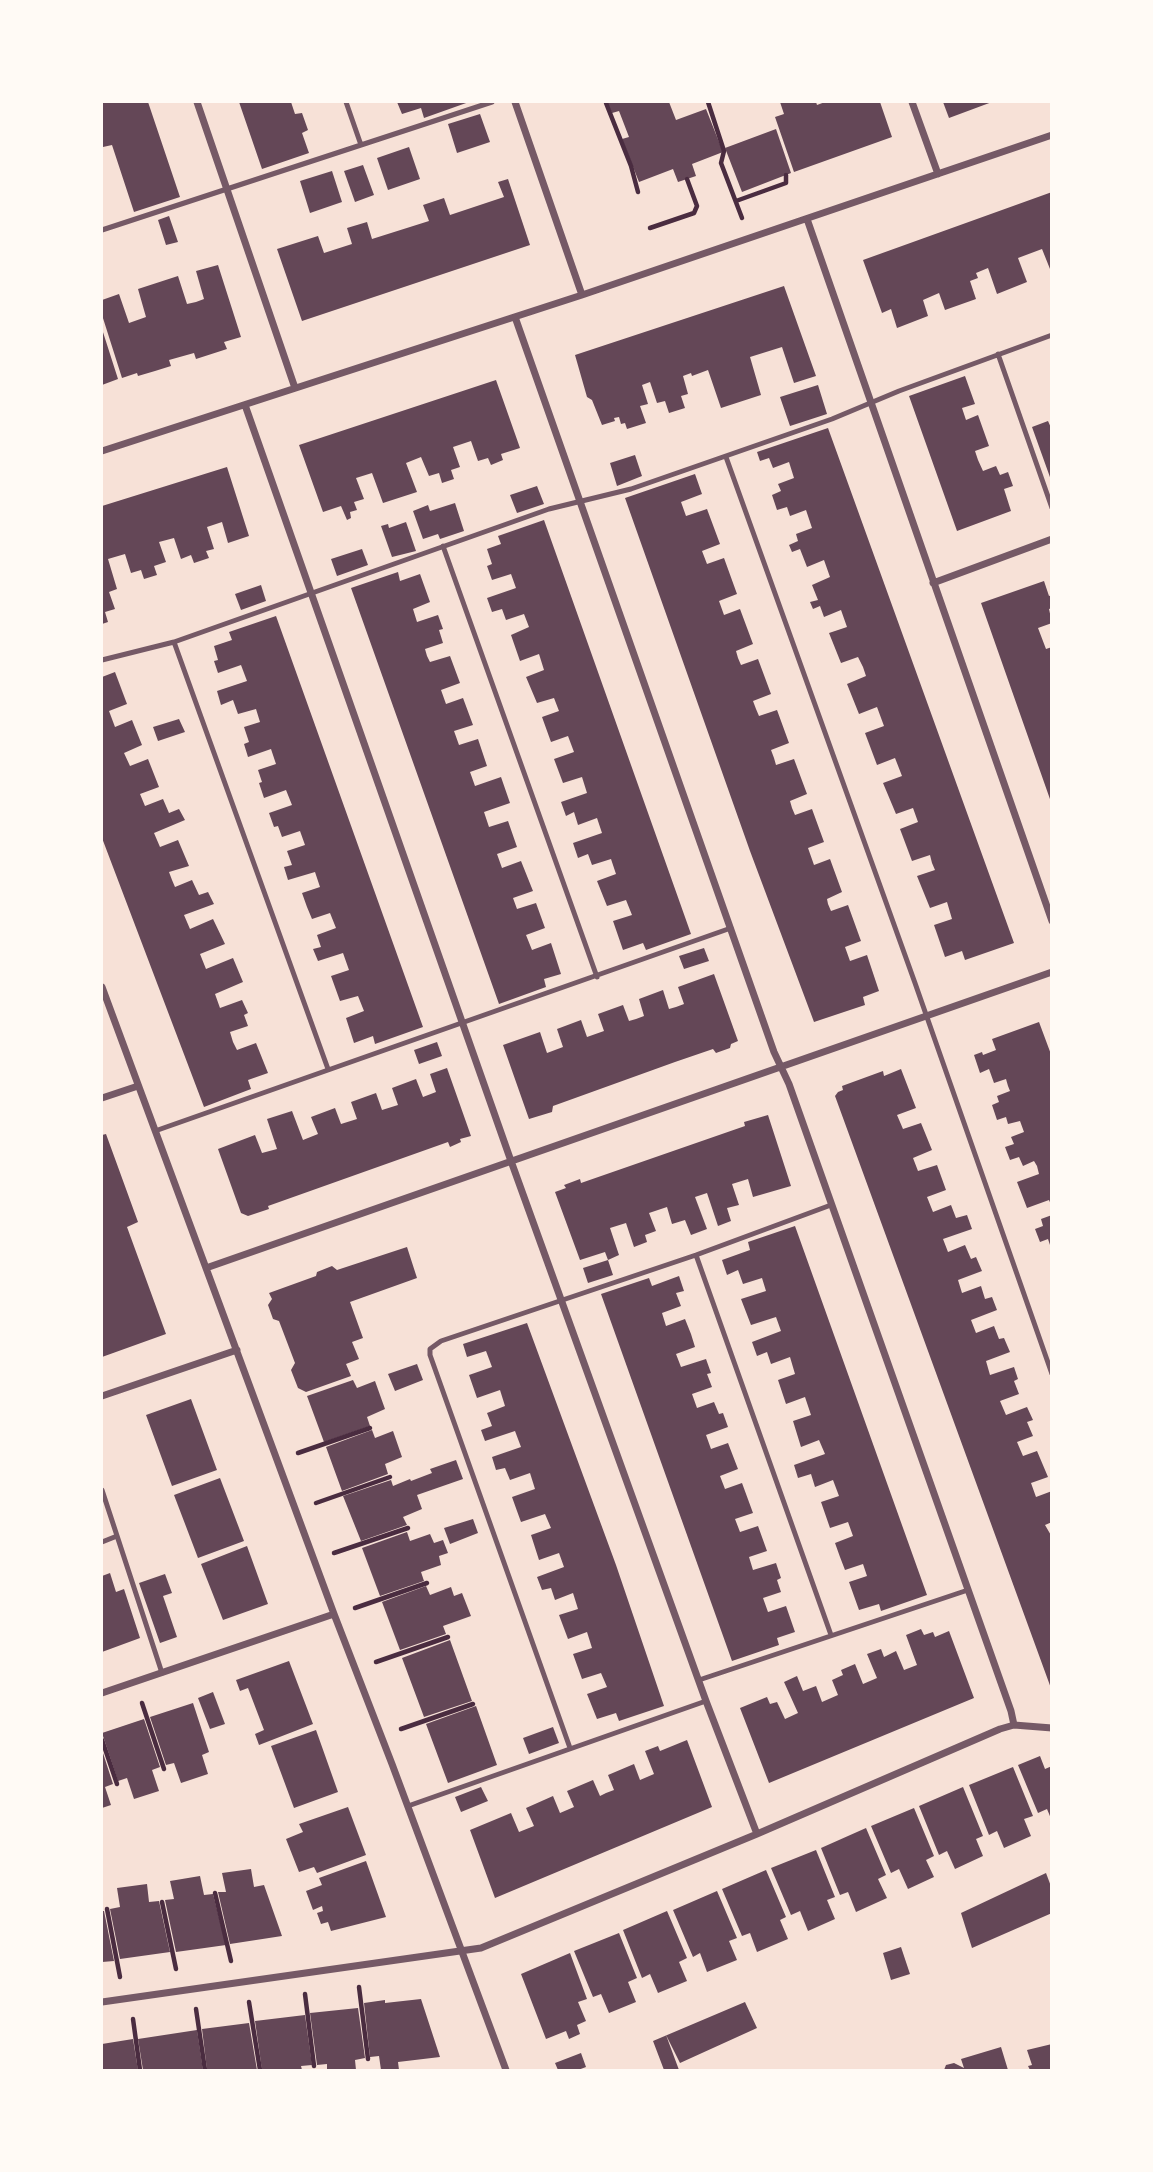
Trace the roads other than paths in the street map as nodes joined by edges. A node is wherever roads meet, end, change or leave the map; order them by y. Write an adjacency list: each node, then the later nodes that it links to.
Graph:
1 (197, 102): 9 (street)
2 (346, 102): 7 (lane)
3 (492, 102): 7 (lane)
4 (515, 102): 12 (street)
5 (912, 102): 8 (street)
6 (1052, 135): 8 (street)
7 (361, 145): 9 (lane)
8 (938, 174): 10 (street)
9 (228, 189): 11 (lane); 16 (street)
10 (807, 219): 12 (street); 17 (street)
11 (102, 230)
12 (582, 295): 13 (street)
13 (514, 317): 16 (street); 21 (street)
14 (1052, 335): 15 (lane)
15 (998, 354): 17 (lane); 22 (lane)
16 (295, 388): 18 (street)
17 (871, 404): 20 (lane); 25 (street)
18 (245, 405): 19 (street); 26 (street)
19 (102, 451)
20 (726, 457): 21 (lane); 34 (lane)
21 (580, 501): 24 (lane); 30 (street)
22 (1052, 508)
23 (1052, 539): 25 (street)
24 (443, 546): 26 (lane); 32 (lane)
25 (933, 583): 29 (street)
26 (311, 594): 27 (lane); 35 (street)
27 (174, 642): 28 (lane); 37 (lane)
28 (102, 660)
29 (1052, 921)
30 (731, 928): 32 (lane); 36 (street)
31 (1052, 972): 34 (street)
32 (597, 977): 35 (lane)
33 (102, 987): 38 (street)
34 (927, 1017): 36 (street); 47 (lane)
35 (464, 1023): 37 (lane); 41 (street)
36 (781, 1067): 41 (street); 42 (street)
37 (328, 1069): 40 (lane)
38 (138, 1086): 39 (street); 40 (street)
39 (102, 1098)
40 (155, 1131): 44 (street)
41 (511, 1161): 44 (street); 45 (street)
42 (831, 1205): 43 (lane); 52 (street)
43 (696, 1255): 45 (lane); 54 (lane)
44 (206, 1268): 46 (street)
45 (561, 1300): 56 (street); 61 (lane)
46 (237, 1350): 48 (street); 53 (street)
47 (1052, 1374)
48 (102, 1396)
49 (102, 1490): 50 (lane)
50 (117, 1536): 51 (lane); 55 (lane)
51 (102, 1542)
52 (968, 1590): 54 (lane); 59 (street)
53 (334, 1614): 55 (street); 62 (street)
54 (831, 1635): 56 (lane)
55 (162, 1673): 57 (street)
56 (699, 1680): 58 (street)
57 (102, 1693)
58 (706, 1701): 61 (lane); 63 (street)
59 (1014, 1725): 60 (street); 63 (street)
60 (1052, 1728)
61 (570, 1748): 62 (lane)
62 (408, 1806): 64 (street)
63 (757, 1834): 64 (street)
64 (462, 1952): 65 (street); 66 (street)
65 (102, 2002)
66 (506, 2070)

